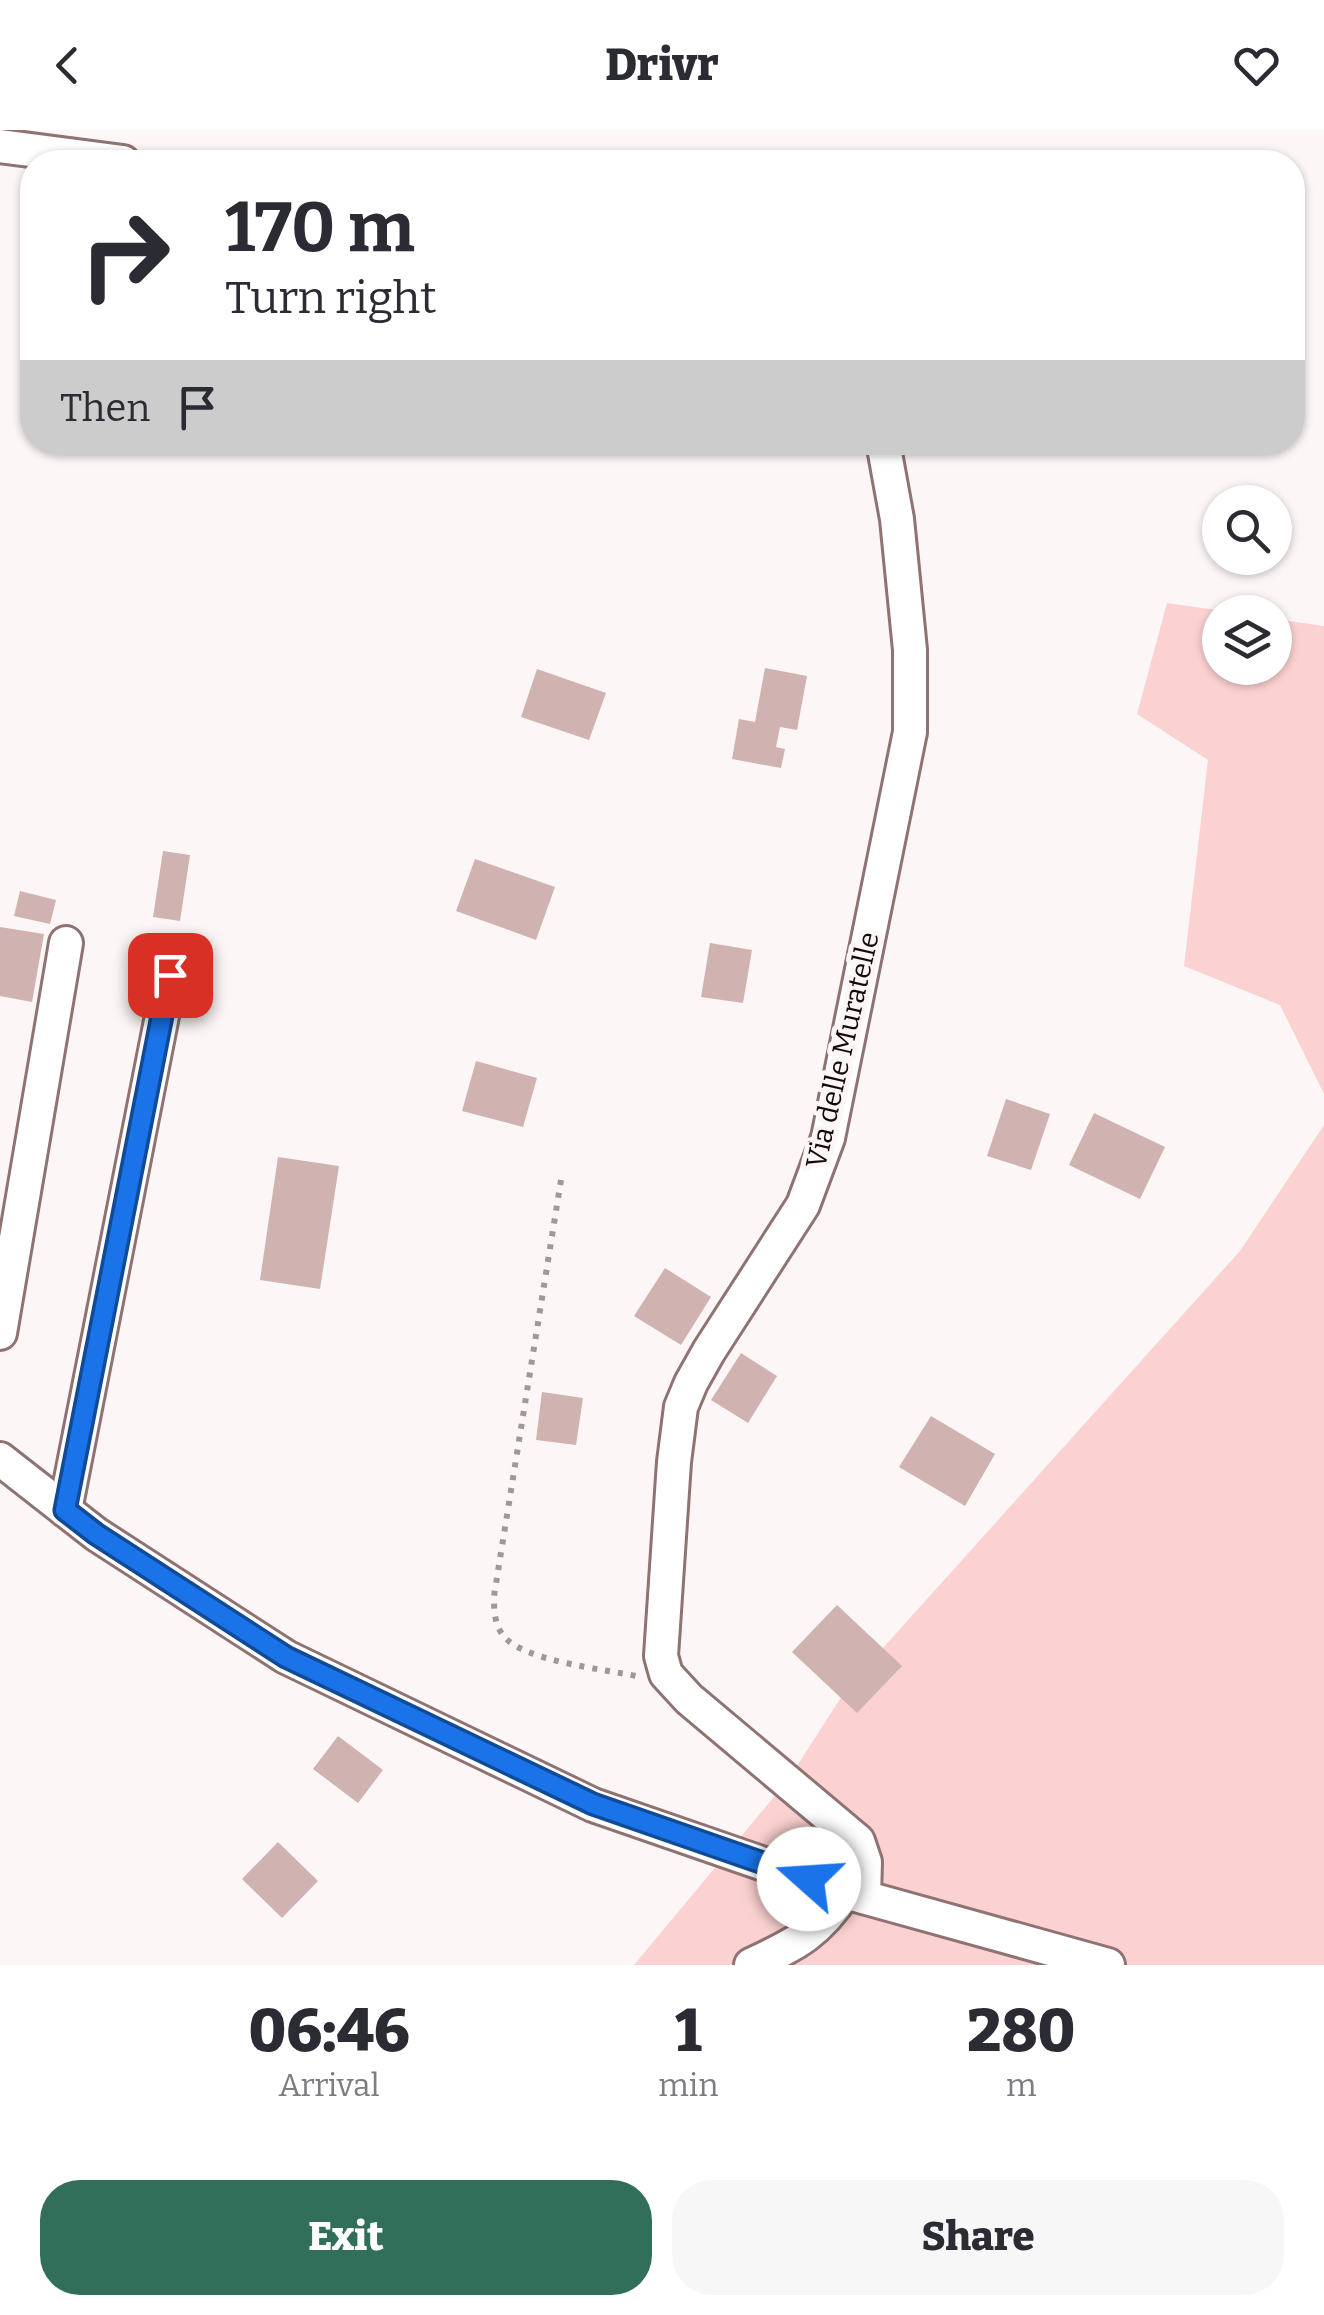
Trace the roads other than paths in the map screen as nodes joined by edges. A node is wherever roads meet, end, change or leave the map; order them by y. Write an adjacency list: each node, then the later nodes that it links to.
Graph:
1 (18, 142): 2 (street)
2 (60, 150)
3 (886, 455): 9 (street, Via delle Muratelle)
4 (66, 943): 6 (street)
5 (170, 975): 8 (street)
6 (0, 1333)
7 (0, 1460): 8 (street)
8 (65, 1510): 9 (street)
9 (854, 1894): 10 (street); 11 (street)
10 (751, 1965)
11 (1108, 1965)

